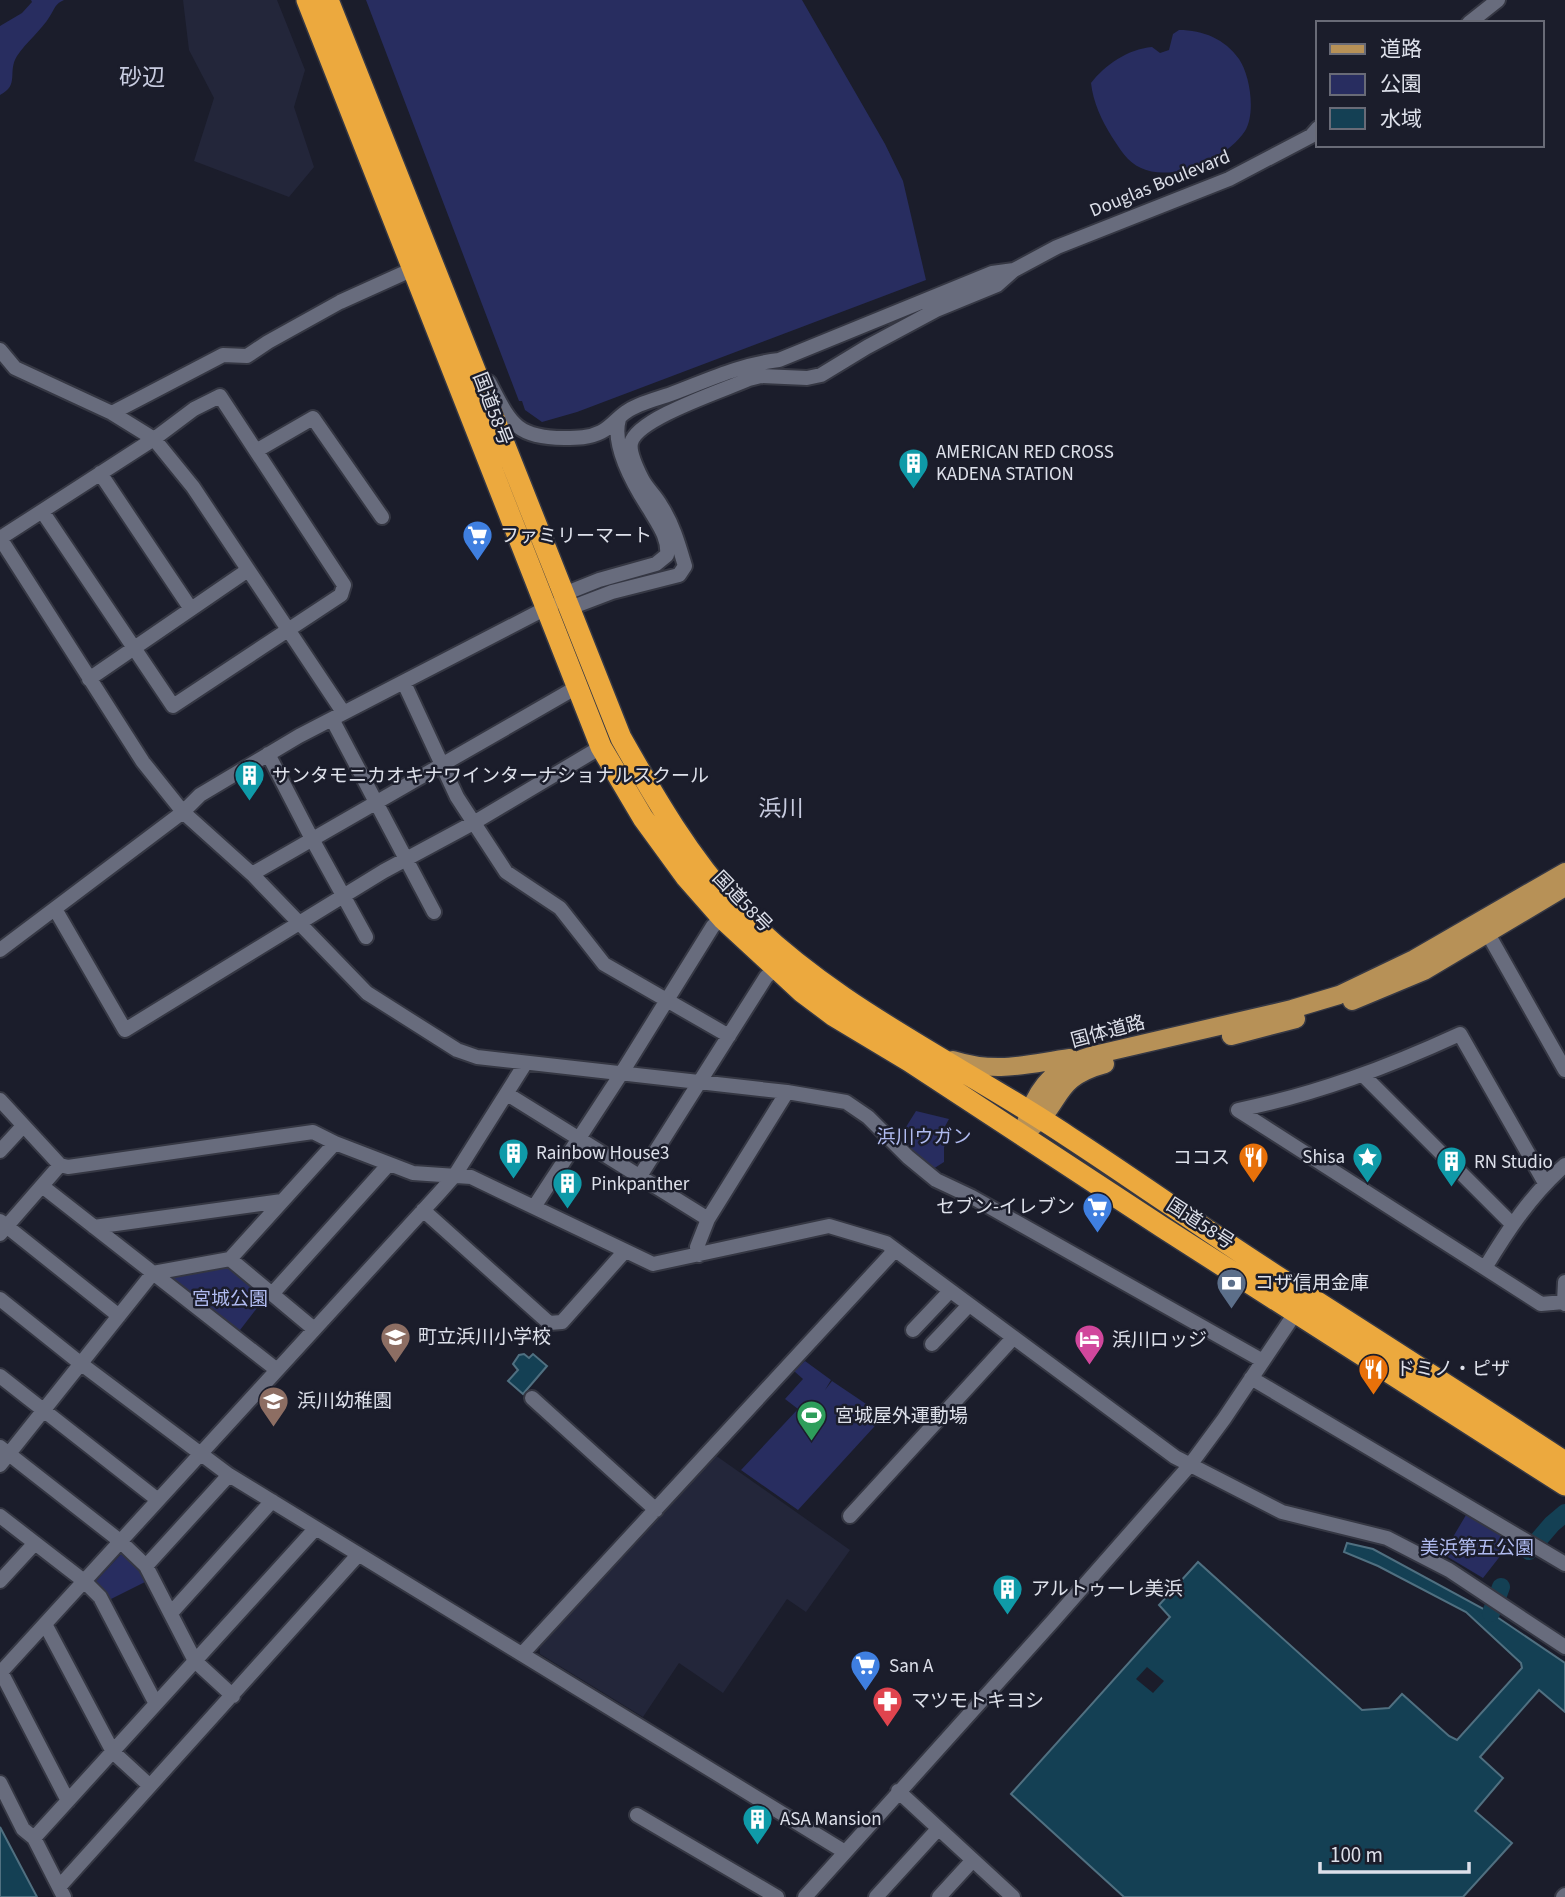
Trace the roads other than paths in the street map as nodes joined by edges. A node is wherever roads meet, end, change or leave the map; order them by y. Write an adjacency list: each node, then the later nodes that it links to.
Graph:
1 (307, 0): 6 (highway, 国道58号)
2 (328, 0): 8 (highway, 国道58号)
3 (1493, 2): 4 (street)
4 (1471, 21)
5 (1316, 130): 7 (street, Douglas Boulevard)
6 (413, 270): 11 (street); 21 (highway, 国道58号)
7 (1014, 270): 10 (street); 10 (street)
8 (454, 316): 12 (street); 20 (highway, 国道58号)
9 (0, 350): 11 (street)
10 (730, 383): 12 (street); 20 (street)
11 (112, 413): 13 (street)
12 (619, 419): 20 (street)
13 (154, 439): 14 (street); 15 (street); 19 (street)
14 (256, 451): 17 (street); 23 (street)
15 (100, 473): 16 (street); 22 (street)
16 (42, 511): 18 (street); 24 (street)
17 (382, 517)
18 (0, 538): 25 (street)
19 (248, 570): 22 (street); 23 (street)
20 (567, 601): 21 (street); 51 (highway, 国道58号)
21 (545, 608): 26 (street); 27 (highway, 国道58号)
22 (191, 609): 24 (street)
23 (288, 629): 24 (street); 28 (street)
24 (135, 648): 25 (street)
25 (89, 679): 33 (street)
26 (404, 683): 28 (street); 31 (street)
27 (577, 687): 29 (highway, 国道58号); 31 (street)
28 (337, 716): 30 (street); 32 (street)
29 (601, 747): 34 (street); 43 (highway, 国道58号)
30 (268, 754): 33 (street); 35 (street)
31 (441, 764): 32 (street); 34 (street)
32 (375, 802): 35 (street); 36 (street)
33 (183, 811): 38 (street); 41 (street)
34 (475, 822): 36 (street); 49 (street)
35 (312, 839): 38 (street); 40 (street)
36 (407, 859): 40 (street); 42 (street)
37 (1565, 872): 45 (main road, 国体道路)
38 (252, 874): 44 (street)
39 (1565, 887): 45 (main road, 国体道路)
40 (343, 897): 44 (street); 46 (street)
41 (55, 909): 44 (street); 47 (street)
42 (434, 912)
43 (723, 919): 48 (highway, 国道58号); 49 (street)
44 (301, 923): 53 (street)
45 (1485, 927): 52 (main road, 国体道路); 54 (street); 61 (main road, 国体道路)
46 (366, 937)
47 (0, 950)
48 (776, 968): 50 (street); 63 (highway, 国道58号)
49 (666, 1000): 50 (street); 55 (street)
50 (729, 1036): 57 (street)
51 (926, 1052): 52 (main road); 61 (highway, 国道58号)
52 (1090, 1056): 61 (main road, 国体道路)
53 (525, 1064): 55 (street); 59 (street)
54 (1565, 1070)
55 (621, 1074): 57 (street); 64 (street)
56 (1364, 1076): 72 (street); 78 (street); 85 (street)
57 (699, 1082): 58 (street); 71 (street)
58 (787, 1092): 77 (street); 99 (street)
59 (507, 1094): 64 (street); 70 (street)
60 (0, 1100): 62 (street)
61 (1034, 1115): 63 (main road, 国体道路); 93 (highway, 国道58号)
62 (23, 1126): 66 (street); 68 (street)
63 (1023, 1134): 93 (highway, 国道58号)
64 (579, 1138): 71 (street); 75 (street)
65 (335, 1143): 67 (street); 68 (street); 74 (street)
66 (0, 1151)
67 (389, 1164): 70 (street); 89 (street)
68 (60, 1165): 73 (street)
69 (1565, 1165): 72 (street)
70 (455, 1175): 75 (street); 76 (street)
71 (640, 1176): 77 (street)
72 (1545, 1183): 78 (street)
73 (42, 1186): 79 (street); 80 (street)
74 (282, 1201): 80 (street); 84 (street)
75 (534, 1207): 82 (street)
76 (423, 1210): 82 (street); 95 (street)
77 (708, 1219): 83 (street)
78 (1512, 1224): 85 (street)
79 (2, 1227): 94 (street)
80 (94, 1227): 86 (street)
81 (895, 1250): 83 (street); 88 (street); 114 (street)
82 (625, 1251): 83 (street)
83 (699, 1255)
84 (230, 1259): 86 (street); 89 (street)
85 (1485, 1268): 91 (street)
86 (153, 1273): 94 (street); 101 (street)
87 (1565, 1282): 91 (street)
88 (950, 1291): 92 (street); 96 (street)
89 (272, 1294): 95 (street)
90 (0, 1299): 100 (street)
91 (1564, 1303)
92 (968, 1304): 97 (street); 98 (street)
93 (1301, 1304): 99 (street); 108 (highway, 国道58号); 111 (highway, 国道58号)
94 (118, 1316): 100 (street)
95 (314, 1329): 101 (street)
96 (913, 1330)
97 (1013, 1338): 109 (street); 116 (street)
98 (932, 1344)
99 (1263, 1361): 103 (street)
100 (80, 1363): 105 (street); 106 (street)
101 (277, 1370): 106 (street)
102 (0, 1376): 105 (street)
103 (1251, 1378): 109 (street); 121 (street)
104 (532, 1398): 114 (street)
105 (44, 1410): 107 (street); 112 (street)
106 (201, 1453): 110 (street); 112 (street)
107 (3, 1456): 118 (street)
108 (1565, 1462)
109 (1189, 1465): 127 (street); 136 (street)
110 (229, 1475): 113 (street); 122 (street)
111 (1565, 1485)
112 (158, 1500): 118 (street)
113 (272, 1501): 117 (street); 125 (street)
114 (656, 1510): 128 (street)
115 (0, 1516): 119 (street)
116 (849, 1516)
117 (316, 1528): 120 (street); 129 (street)
118 (120, 1541): 122 (street); 124 (street)
119 (36, 1543): 123 (street); 124 (street)
120 (358, 1555): 128 (street); 131 (street)
121 (1565, 1564)
122 (146, 1566): 125 (street)
123 (0, 1581)
124 (84, 1581): 126 (street); 132 (street)
125 (171, 1614): 129 (street)
126 (45, 1624): 130 (street); 133 (street)
127 (1565, 1647)
128 (522, 1654): 141 (street)
129 (195, 1661): 131 (street); 132 (street)
130 (1, 1673): 137 (street)
131 (233, 1696): 135 (street)
132 (156, 1704): 133 (street)
133 (113, 1752): 135 (street); 137 (street)
134 (0, 1783): 140 (street)
135 (150, 1786): 143 (street)
136 (898, 1791): 139 (street); 141 (street)
137 (68, 1801): 140 (street)
138 (637, 1815): 145 (street)
139 (938, 1829): 142 (street); 147 (street)
140 (34, 1838): 143 (street)
141 (845, 1852): 146 (street)
142 (972, 1861): 144 (street); 148 (street)
143 (62, 1892)
144 (1007, 1895)
145 (777, 1897)
146 (805, 1897)
147 (876, 1897)
148 (939, 1897)

